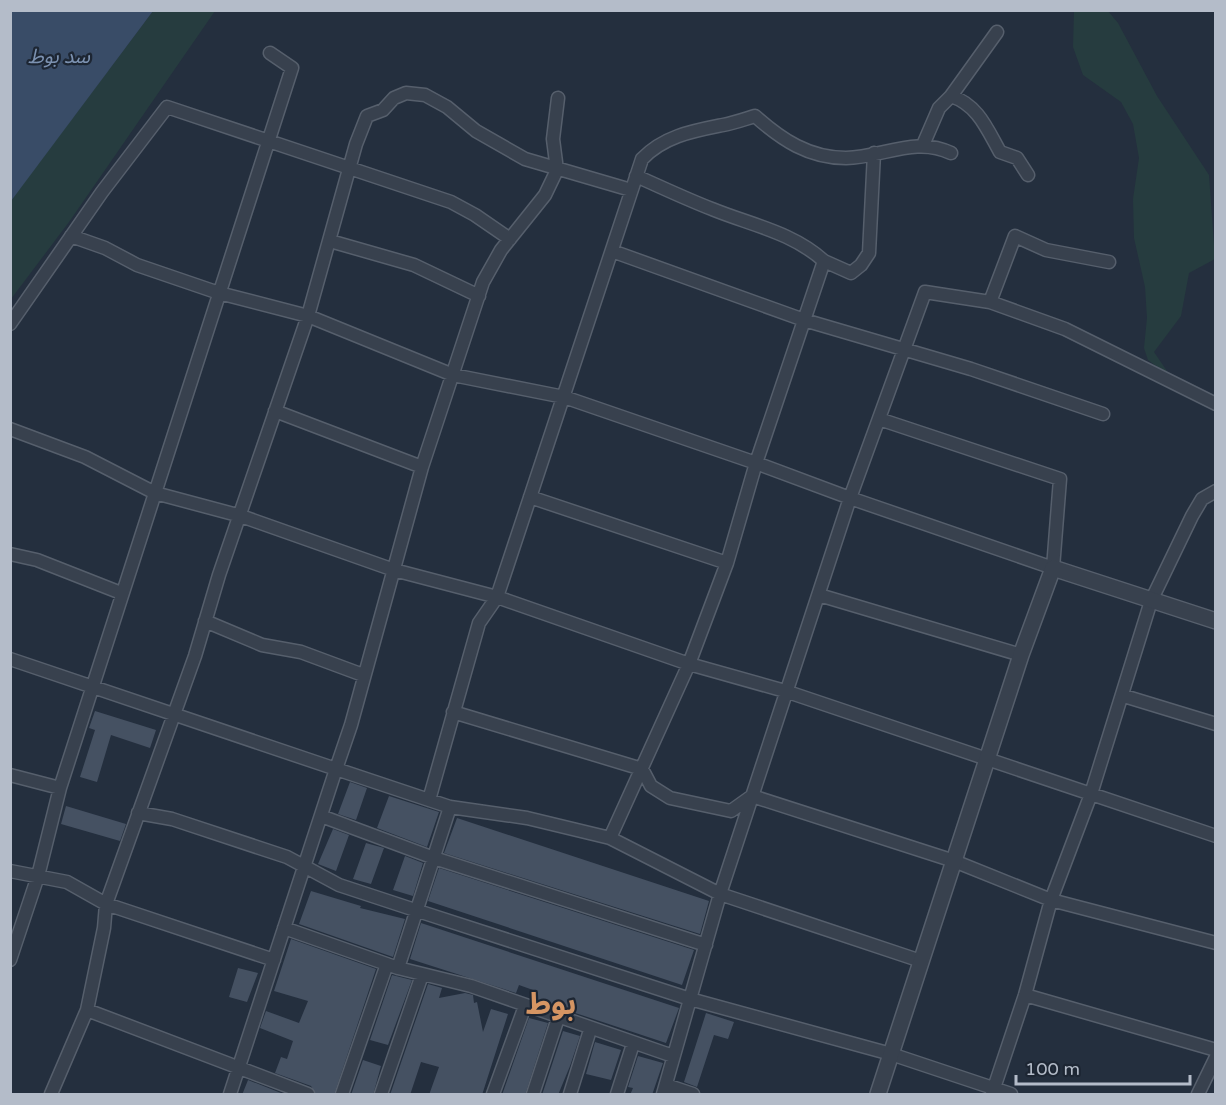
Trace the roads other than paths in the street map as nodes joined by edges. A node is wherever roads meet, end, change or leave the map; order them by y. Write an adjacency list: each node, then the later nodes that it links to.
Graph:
1 (997, 32): 3 (street)
2 (270, 53): 5 (street)
3 (951, 96): 6 (street); 11 (street)
4 (558, 98): 9 (street)
5 (268, 143): 10 (street); 14 (street); 20 (street)
6 (923, 145): 7 (street); 8 (street)
7 (874, 153): 12 (street); 18 (street)
8 (951, 153)
9 (557, 170): 10 (street); 13 (street); 15 (street)
10 (350, 171): 15 (street); 16 (street)
11 (1028, 175)
12 (636, 176): 13 (street); 18 (street)
13 (631, 190): 17 (street)
14 (70, 236): 20 (street); 25 (street)
15 (510, 239): 21 (street)
16 (330, 241): 21 (street); 23 (street)
17 (612, 250): 24 (street); 28 (street)
18 (824, 261): 24 (street)
19 (1109, 262): 22 (street)
20 (219, 293): 23 (street); 37 (street)
21 (479, 296): 27 (street)
22 (990, 302): 26 (street); 29 (street)
23 (308, 316): 27 (street); 30 (street)
24 (804, 320): 26 (street); 34 (street)
25 (10, 324)
26 (902, 350): 31 (street); 32 (street)
27 (453, 375): 28 (street); 35 (street)
28 (564, 397): 34 (street); 38 (street)
29 (1215, 404)
30 (275, 411): 35 (street); 40 (street)
31 (1103, 414)
32 (879, 419): 39 (street); 43 (street)
33 (10, 429): 37 (street)
34 (756, 463): 39 (street); 42 (street)
35 (422, 467): 44 (street)
36 (1215, 491): 48 (street)
37 (155, 493): 40 (street); 45 (street)
38 (530, 497): 42 (street); 47 (street)
39 (850, 498): 43 (street); 46 (street)
40 (241, 516): 44 (street); 49 (street)
41 (10, 554): 45 (street)
42 (727, 563): 53 (street)
43 (1053, 568): 48 (street); 51 (street)
44 (394, 570): 47 (street); 54 (street)
45 (121, 593): 55 (street)
46 (819, 595): 51 (street); 56 (street)
47 (497, 597): 53 (street); 58 (street)
48 (1152, 601): 50 (street); 57 (street)
49 (206, 621): 54 (street); 59 (street)
50 (1215, 621)
51 (1021, 655): 61 (street)
52 (10, 658): 55 (street)
53 (689, 664): 56 (street); 63 (street)
54 (363, 675): 62 (street)
55 (92, 687): 59 (street); 65 (street)
56 (785, 691): 61 (street); 67 (street)
57 (1124, 696): 60 (street); 66 (street)
58 (453, 712): 63 (street); 68 (street)
59 (174, 714): 62 (street); 70 (street)
60 (1215, 724)
61 (987, 759): 66 (street); 75 (street)
62 (336, 769): 68 (street); 71 (street)
63 (642, 769): 67 (street); 73 (street)
64 (10, 775): 65 (street)
65 (60, 788): 78 (street)
66 (1091, 794): 72 (street); 80 (street)
67 (752, 796): 75 (street); 79 (street)
68 (429, 800): 69 (street)
69 (450, 807): 73 (street); 74 (street)
70 (138, 813): 76 (street); 81 (street)
71 (321, 816): 74 (street); 76 (street)
72 (1215, 836)
73 (610, 838): 79 (street)
74 (434, 858): 82 (street); 85 (street)
75 (954, 861): 80 (street); 88 (street)
76 (305, 866): 82 (street); 83 (street)
77 (10, 871): 78 (street)
78 (38, 876): 81 (street); 86 (street)
79 (720, 894): 85 (street); 88 (street)
80 (1051, 900): 84 (street); 91 (street)
81 (106, 904): 87 (street); 94 (street)
82 (415, 910): 89 (street); 92 (street)
83 (284, 928): 87 (street); 89 (street)
84 (1215, 943)
85 (706, 945): 92 (street)
86 (10, 960)
87 (274, 960): 102 (street)
88 (921, 961): 99 (street)
89 (392, 966): 90 (street); 108 (street)
90 (422, 975): 93 (street); 109 (street)
91 (1025, 996): 98 (street); 104 (street)
92 (690, 999): 99 (street); 100 (street)
93 (525, 1006): 95 (street); 110 (street)
94 (87, 1010): 102 (street); 105 (street)
95 (558, 1018): 96 (street); 111 (street)
96 (590, 1030): 97 (street); 112 (street)
97 (633, 1044): 100 (street); 113 (street)
98 (1215, 1050)
99 (891, 1054): 104 (street); 115 (street)
100 (673, 1056): 103 (street)
101 (1215, 1057): 117 (street)
102 (240, 1066): 106 (street); 107 (street)
103 (665, 1090): 114 (street)
104 (993, 1091): 116 (street)
105 (51, 1095)
106 (230, 1095)
107 (308, 1095)
108 (342, 1095)
109 (381, 1095)
110 (493, 1095)
111 (533, 1095)
112 (570, 1095)
113 (617, 1095)
114 (693, 1095)
115 (878, 1095)
116 (1011, 1095)
117 (1198, 1095)

